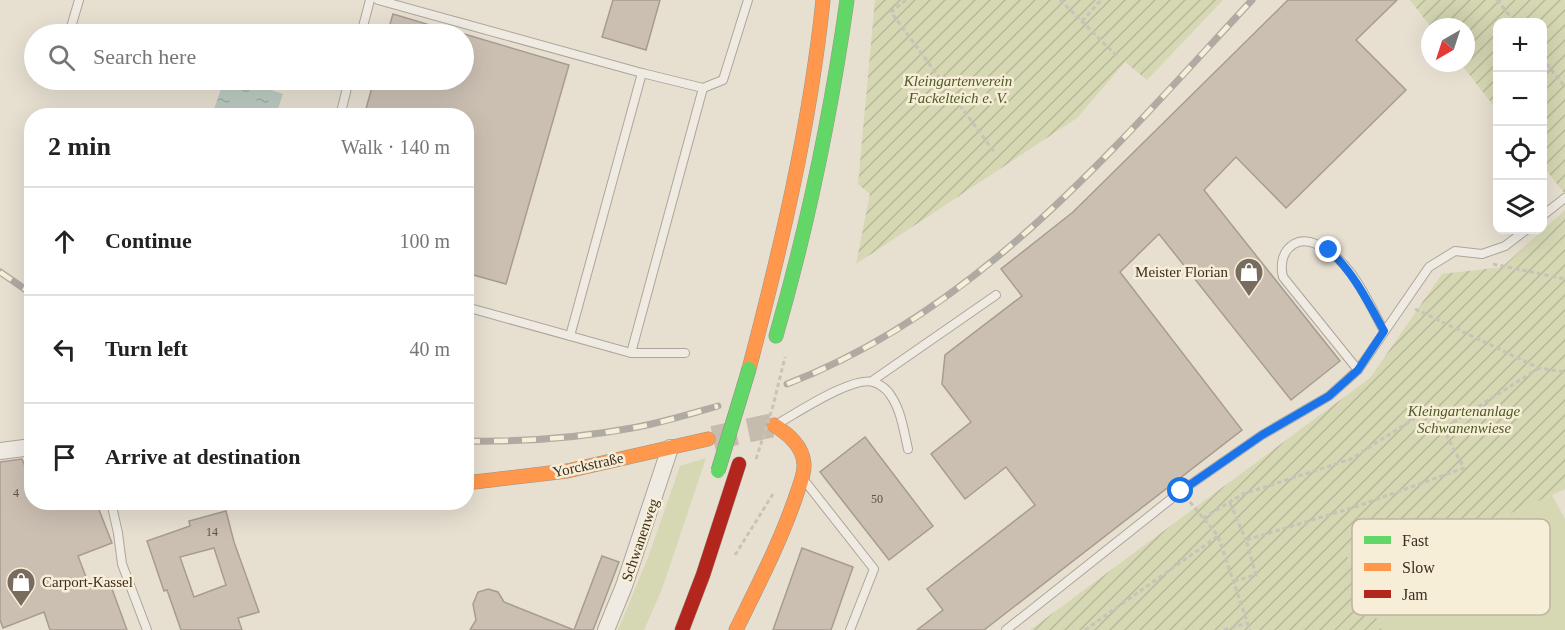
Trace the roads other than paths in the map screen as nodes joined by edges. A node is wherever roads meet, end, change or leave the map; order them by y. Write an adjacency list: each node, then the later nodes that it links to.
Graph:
1 (79, 0): 7 (lane)
2 (370, 0): 8 (lane)
3 (378, 0): 9 (lane)
4 (748, 0): 12 (lane)
5 (823, 0): 34 (main road, bridge)
6 (847, 0): 22 (main road)
7 (72, 24)
8 (364, 24)
9 (465, 24)
10 (474, 27): 11 (lane)
11 (642, 73): 12 (lane); 21 (lane)
12 (703, 88): 23 (lane)
13 (346, 90): 14 (lane)
14 (342, 108)
15 (1565, 198): 16 (lane)
16 (1547, 212)
17 (1520, 234): 20 (lane)
18 (996, 295): 26 (lane)
19 (474, 309): 21 (lane)
20 (1384, 331): 25 (lane); 25 (lane)
21 (570, 336): 23 (lane)
22 (772, 351)
23 (631, 353): 24 (lane)
24 (685, 353)
25 (1358, 370): 43 (lane)
26 (872, 381): 27 (lane); 31 (lane)
27 (774, 425): 35 (main road)
28 (708, 439): 30 (main road, Yorckstraße)
29 (24, 448): 32 (street)
30 (670, 448): 36 (main road, Yorckstraße); 39 (street, Schwanenweg)
31 (908, 449)
32 (0, 451)
33 (740, 459): 40 (main road)
34 (716, 477)
35 (802, 477): 41 (main road); 42 (lane)
36 (474, 482)
37 (113, 510): 38 (lane)
38 (147, 630)
39 (606, 630)
40 (682, 630)
41 (736, 630)
42 (850, 630)
43 (1006, 630)

